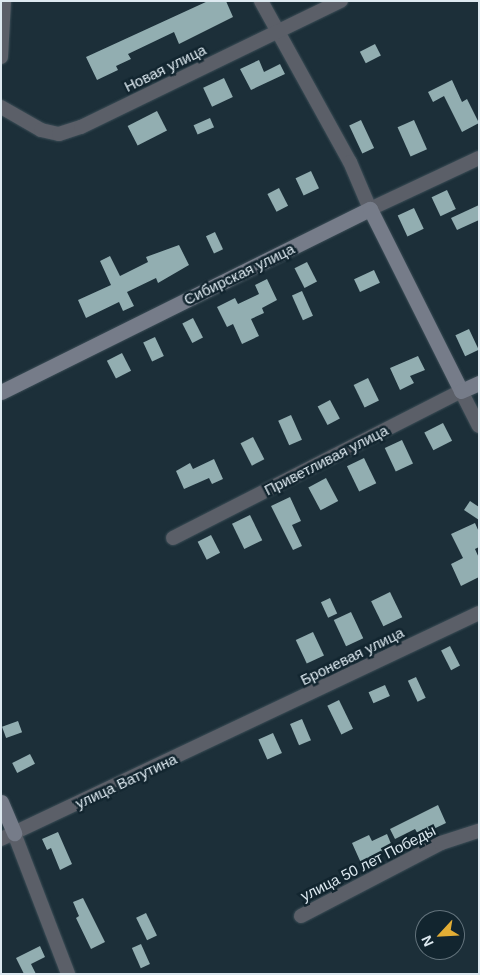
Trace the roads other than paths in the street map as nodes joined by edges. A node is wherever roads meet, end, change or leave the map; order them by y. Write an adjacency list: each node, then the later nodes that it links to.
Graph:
1 (4, 1): 5 (street)
2 (260, 1): 4 (street)
3 (342, 1): 4 (street, Новая улица)
4 (276, 33): 6 (street, Новая улица); 8 (street)
5 (1, 57)
6 (1, 107)
7 (479, 158): 8 (street, Сибирская улица)
8 (370, 208): 10 (street); 11 (street, Сибирская улица)
9 (479, 383): 10 (street, Приветливая улица)
10 (461, 391): 12 (street); 13 (street, Приветливая улица)
11 (1, 392)
12 (479, 426)
13 (173, 538)
14 (479, 613): 15 (street, Броневая улица)
15 (238, 728): 18 (street, улица Ватутина)
16 (1, 802): 18 (street)
17 (479, 831): 19 (street, улица 50 лет Победы)
18 (8, 836): 20 (street)
19 (301, 916)
20 (68, 974)

